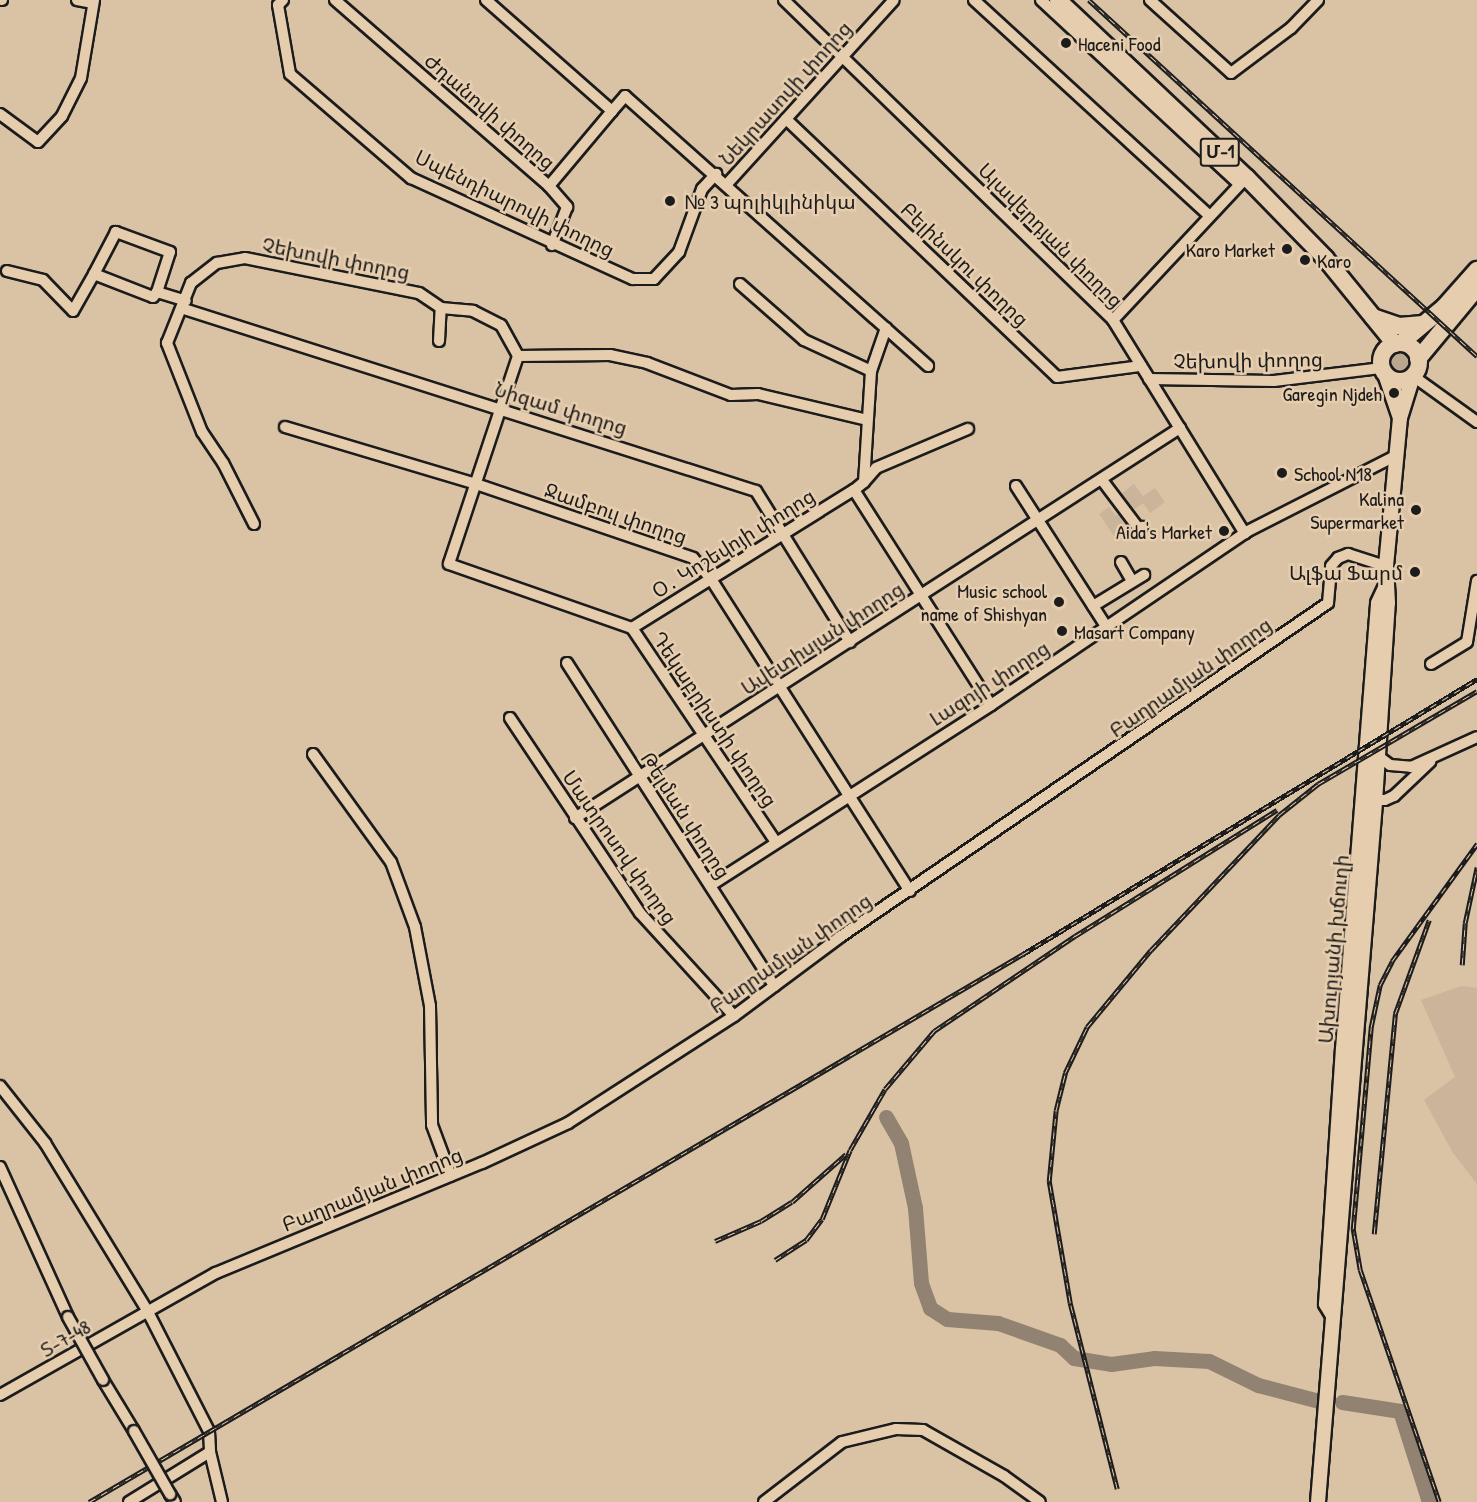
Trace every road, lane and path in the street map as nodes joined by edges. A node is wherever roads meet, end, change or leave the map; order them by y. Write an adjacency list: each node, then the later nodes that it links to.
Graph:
1 (77, 0): 12 (street)
2 (283, 0): 22 (street, Սպենդիարովի փողոց)
3 (334, 0): 20 (street, Ժդանովի փողոց)
4 (486, 0): 14 (street)
5 (784, 0): 13 (street, Ալավերդյան փողոց)
6 (894, 0): 13 (street, Նեկրասովի փողոց)
7 (974, 0): 21 (street)
8 (1041, 0): 18 (street)
9 (1058, 0): 18 (highway, Մ-1)
10 (1149, 0): 11 (street)
11 (1318, 0)
12 (93, 2): 15 (street)
13 (843, 56): 16 (street, Նեկրասովի փողոց); 33 (street, Ալավերդյան փողոց)
14 (612, 111): 17 (street); 20 (street, Ժդանովի փողոց)
15 (0, 114)
16 (786, 118): 19 (street, Նեկրասովի փողոց); 41 (street, Բելինսկու փողոց)
17 (716, 174): 19 (street); 26 (street, Նեկրասովի փողոց)
18 (1243, 181): 21 (street); 32 (highway, Մ-1)
19 (727, 184): 35 (street)
20 (549, 186): 22 (street)
21 (1209, 215): 33 (street)
22 (552, 245): 26 (street, Սպենդիարովի փողոց)
23 (1477, 270): 34 (highway)
24 (7, 271): 25 (street)
25 (94, 274): 29 (street, Նիզամ փողոց); 29 (street)
26 (654, 279)
27 (741, 284): 43 (street)
28 (1477, 288): 39 (highway)
29 (157, 292): 30 (street, Նիզամ փողոց)
30 (185, 305): 31 (street, Չեխովի փողոց); 46 (street, Նիզամ փողոց); 60 (street, Չեխովի փողոց)
31 (441, 308): 36 (street); 38 (street, Չեխովի փողոց)
32 (1370, 315): 34 (highway); 37 (highway, Մ-1); 42 (highway, Մ-1)
33 (1113, 320): 41 (street, Ալավերդյան փողոց)
34 (1423, 324): 37 (highway)
35 (886, 328): 40 (street); 43 (street)
36 (439, 341)
37 (1398, 344): 39 (highway); 42 (highway)
38 (518, 356): 46 (street); 48 (street)
39 (1418, 359): 44 (highway)
40 (928, 366)
41 (1141, 366): 45 (street, Ալավերդյան փողոց)
42 (1383, 368): 44 (highway); 45 (street, Չեխովի փողոց); 47 (main road, Ախուրյանի խճուղի)
43 (871, 371): 48 (street)
44 (1413, 376): 47 (main road); 49 (street)
45 (1149, 379): 51 (street, Ալավերդյան փողոց)
46 (501, 408): 56 (street); 62 (street, Նիզամ փողոց)
47 (1400, 418): 53 (main road, Ախուրյանի խճուղի)
48 (867, 420): 55 (street)
49 (1477, 422)
50 (285, 426): 56 (street, Ջամբուլ փողոց)
51 (1180, 428): 54 (street, Ավետիսյան փողոց); 63 (street, Ալավերդյան փողոց)
52 (969, 429): 55 (street)
53 (1397, 455): 63 (street, Լազոյի փողոց); 65 (main road, Ախուրյանի խճուղի)
54 (1102, 480): 59 (street, Ավետիսյան փողոց); 61 (street)
55 (864, 482): 58 (street, Օ․ Կոշեվոյի փողոց)
56 (476, 484): 67 (street, Ջամբուլ փողոց); 73 (street, Դեկաբրիստի փողոց)
57 (1016, 486): 59 (street)
58 (854, 490): 62 (street, Օ․ Կոշեվոյի փողոց); 71 (street)
59 (1037, 521): 71 (street, Ավետիսյան փողոց); 72 (street)
60 (254, 524)
61 (1142, 527)
62 (784, 531): 67 (street, Օ․ Կոշեվոյի փողոց); 75 (street, Նիզամ փողոց)
63 (1245, 534): 74 (street, Լազոյի փողոց)
64 (1120, 562): 68 (street)
65 (1386, 567): 70 (main road, Ախուրյանի խճուղի); 92 (street, Բաղրամյան փողոց)
66 (1144, 575): 68 (street)
67 (711, 579): 73 (street, Օ․ Կոշեվոյի փողոց); 78 (street, Ջամբուլ փողոց)
68 (1132, 581): 72 (street)
69 (1477, 581): 77 (street)
70 (1385, 588): 84 (main road, Ախուրյանի խճուղի); 88 (main road, Ախուրյանի խճուղի)
71 (922, 595): 75 (street, Ավետիսյան փողոց); 79 (street)
72 (1093, 606): 74 (street)
73 (632, 628): 81 (street, Դեկաբրիստի փողոց)
74 (1107, 628): 79 (street, Լազոյի փողոց)
75 (850, 642): 78 (street, Ավետիսյան փողոց)
76 (567, 663): 86 (street, Թելման փողոց)
77 (1431, 664)
78 (780, 686): 81 (street, Ավետիսյան փողոց); 87 (street, Ջամբուլ փողոց)
79 (991, 705): 87 (street, Լազոյի փողոց)
80 (510, 718): 89 (street, Մատրոսով փողոց)
81 (704, 735): 86 (street, Ավետիսյան փողոց); 90 (street, Դեկաբրիստի փողոց)
82 (1477, 736): 85 (street)
83 (313, 754): 97 (street)
84 (1378, 756): 85 (street); 88 (main road, Ախուրյանի խճուղի)
85 (1435, 758): 88 (street)
86 (639, 777): 89 (street, Ավետիսյան փողոց); 91 (street, Թելման փողոց)
87 (847, 795): 90 (street, Լազոյի փողոց); 92 (street, Ջամբուլ փողոց)
88 (1370, 800): 106 (main road, Ախուրյանի խճուղի)
89 (574, 819): 94 (street, Մատրոսով փողոց)
90 (776, 842): 91 (street, Լազոյի փողոց)
91 (711, 885): 93 (street, Թելման փողոց)
92 (910, 891): 93 (street, Բաղրամյան փողոց)
93 (774, 986): 94 (street, Բաղրամյան փողոց)
94 (734, 1016): 97 (street, Բաղրամյան փողոց)
95 (0, 1086): 98 (street)
96 (0, 1167): 101 (street, bridge)
97 (451, 1176): 98 (street, Բաղրամյան փողոց)
98 (148, 1312): 99 (street, Տ-7-48 / Տ-7-48); 100 (street)
99 (0, 1395)
100 (210, 1452): 102 (street); 103 (street)
101 (172, 1498)
102 (129, 1502)
103 (222, 1502)
104 (764, 1502): 105 (street)
105 (1040, 1502)
106 (1318, 1502)

